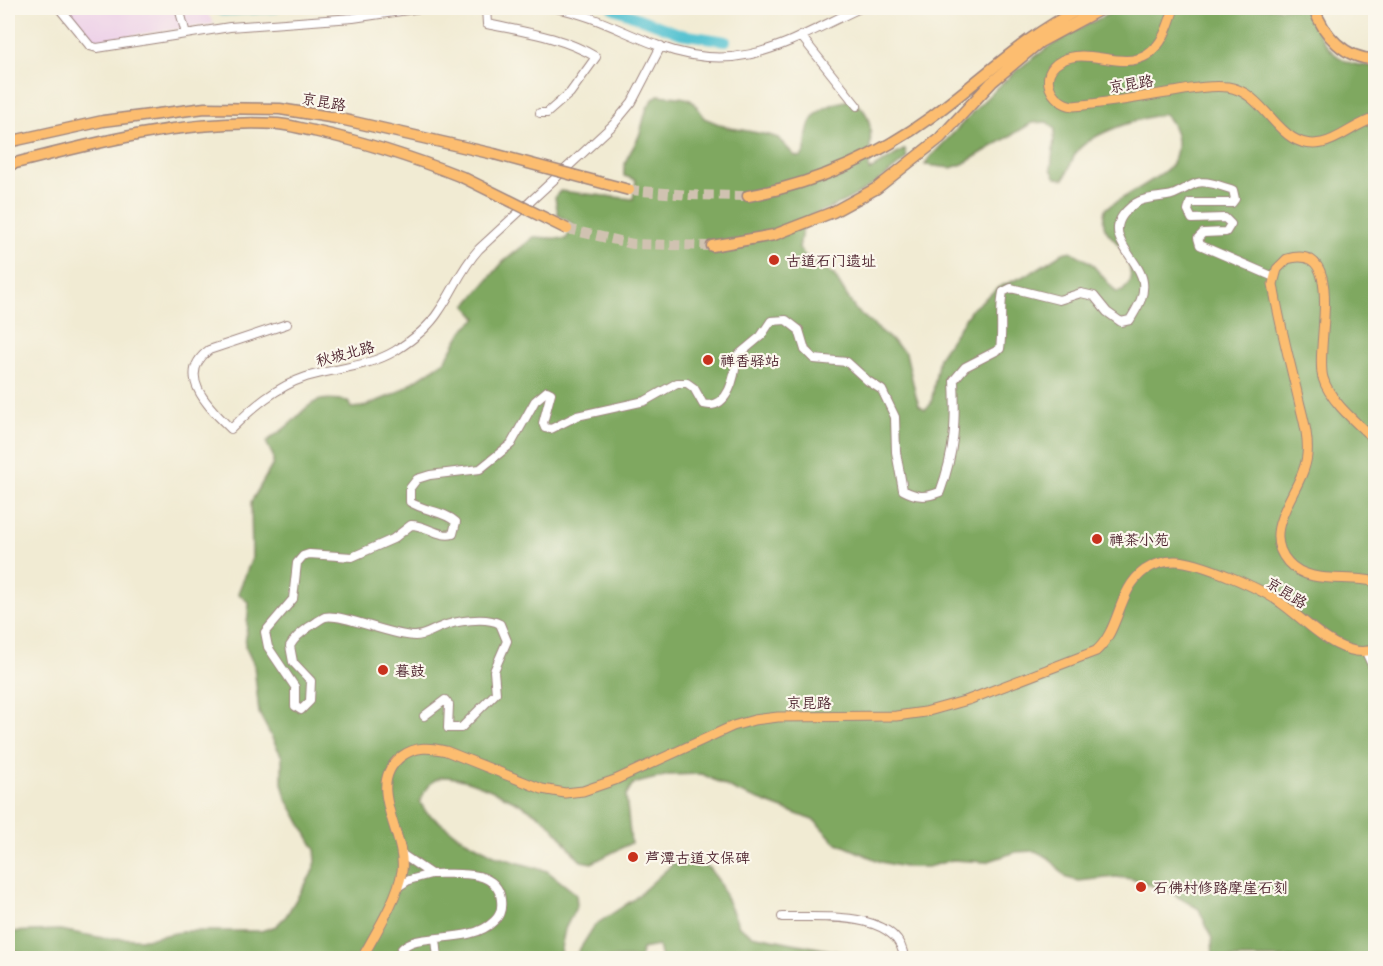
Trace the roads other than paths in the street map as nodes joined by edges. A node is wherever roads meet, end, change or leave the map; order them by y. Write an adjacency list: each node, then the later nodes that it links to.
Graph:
1 (59, 8): 15 (street)
2 (179, 8): 15 (street)
3 (421, 8): 15 (street)
4 (486, 8): 21 (street)
5 (556, 8): 13 (street)
6 (860, 8): 16 (street)
7 (1071, 8): 14 (highway)
8 (1082, 8): 14 (highway)
9 (1103, 8): 28 (highway)
10 (1174, 8): 22 (main road, 京昆路)
11 (1314, 8): 19 (highway)
12 (1319, 8): 18 (highway)
13 (588, 11): 17 (street)
14 (1062, 18): 26 (highway)
15 (186, 34)
16 (801, 36): 17 (street); 20 (street)
17 (661, 46): 30 (street, 秋坡北路)
18 (1376, 54)
19 (1376, 59)
20 (857, 106)
21 (540, 112)
22 (1376, 118)
23 (8, 142): 25 (highway, 京昆路, bridge)
24 (8, 165): 27 (highway, 京昆路, bridge)
25 (629, 190)
26 (748, 196)
27 (567, 229)
28 (711, 246)
29 (1274, 277): 31 (main road); 32 (main road, 京昆路); 35 (street)
30 (287, 324)
31 (1376, 441)
32 (1376, 582)
33 (1371, 650): 34 (street); 36 (main road, 京昆路)
34 (1376, 675)
35 (424, 716)
36 (403, 855): 37 (street); 38 (main road, 京昆路)
37 (431, 874): 38 (street); 40 (street)
38 (398, 887): 43 (main road, 京昆路)
39 (782, 917): 46 (street)
40 (436, 939): 44 (street); 45 (street)
41 (8, 955): 42 (main road)
42 (39, 958)
43 (362, 958)
44 (398, 958)
45 (438, 958)
46 (904, 958)

